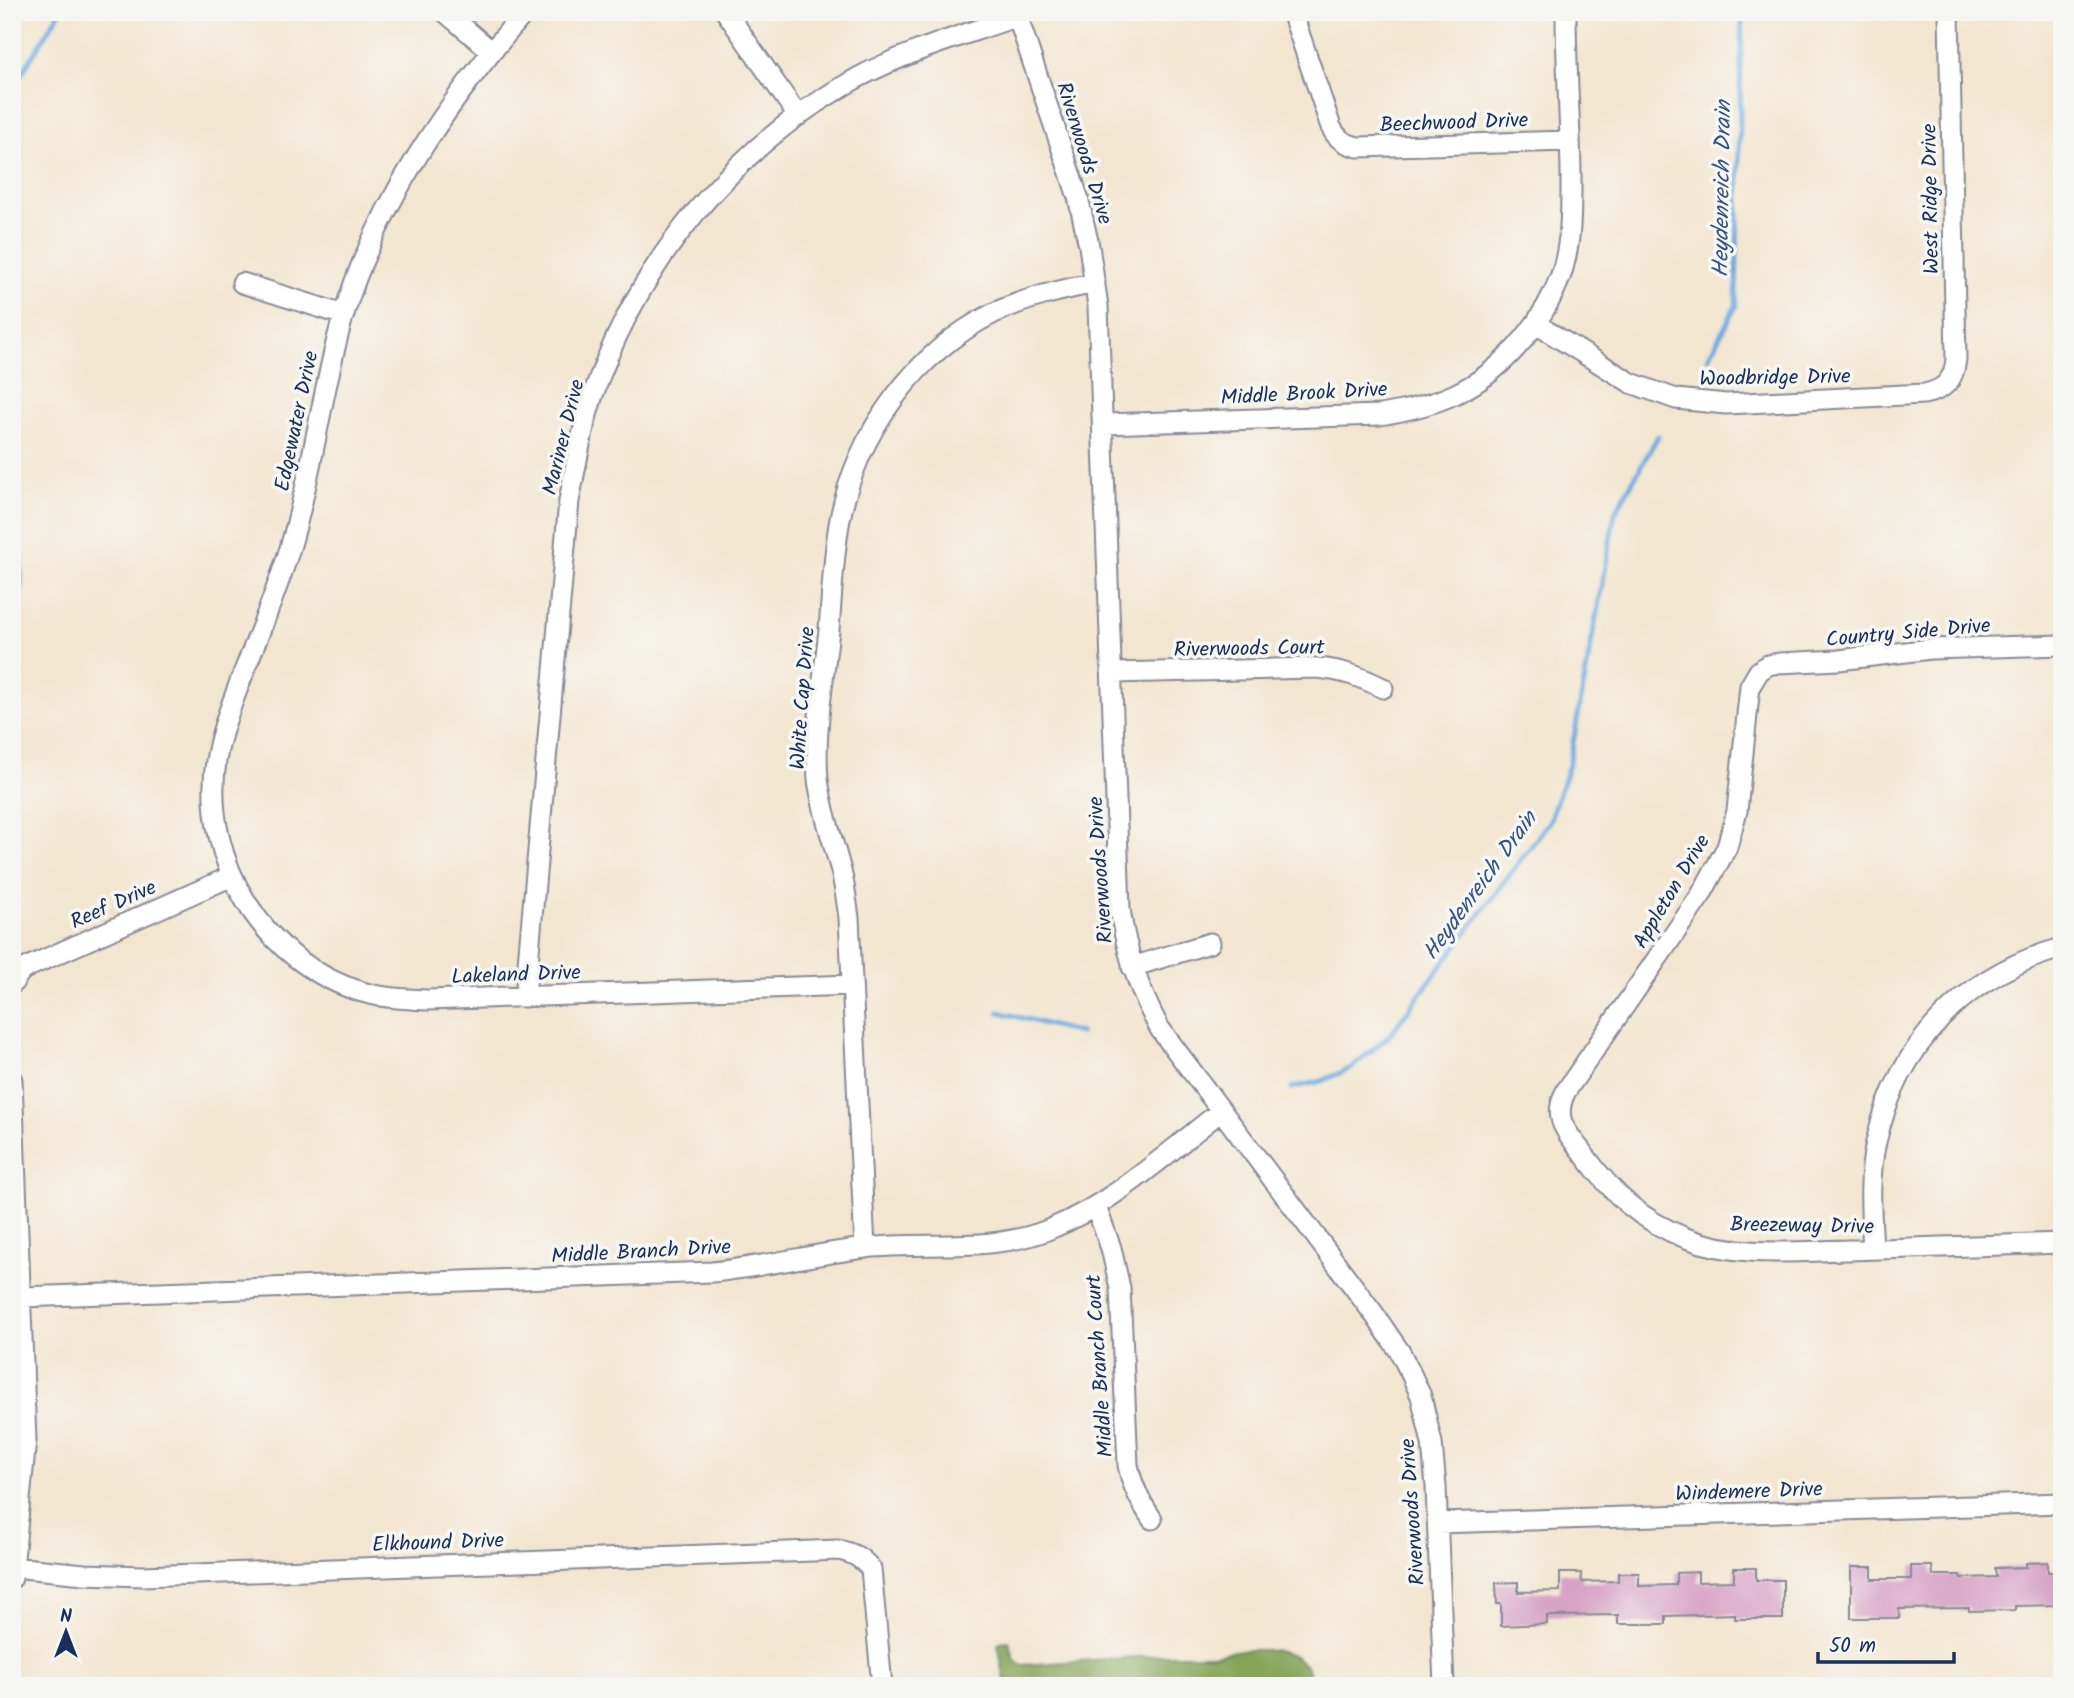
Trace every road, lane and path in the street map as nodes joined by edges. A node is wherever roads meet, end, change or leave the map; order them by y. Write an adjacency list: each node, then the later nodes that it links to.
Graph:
1 (445, 12): 8 (street)
2 (525, 12): 8 (street, Edgewater Drive)
3 (726, 12): 9 (street)
4 (1292, 12): 10 (street, Beechwood Drive)
5 (1566, 12): 10 (street, Middle Brook Drive)
6 (1949, 12): 15 (street, West Ridge Drive)
7 (1017, 14): 9 (street, Mariner Drive); 12 (street, Riverwoods Drive)
8 (491, 51): 13 (street, Edgewater Drive)
9 (798, 116): 27 (street, Mariner Drive)
10 (1570, 141): 14 (street, Middle Brook Drive)
11 (242, 283): 13 (street)
12 (1095, 283): 16 (street, Riverwoods Drive); 26 (street, White Cap Drive)
13 (344, 314): 21 (street, Edgewater Drive)
14 (1536, 324): 15 (street, Woodbridge Drive); 16 (street, Middle Brook Drive)
15 (1949, 383)
16 (1104, 424): 19 (street, Riverwoods Drive)
17 (2062, 645): 18 (street, Country Side Drive)
18 (1759, 671): 30 (street, Appleton Drive)
19 (1113, 673): 20 (street, Riverwoods Court); 24 (street, Riverwoods Drive)
20 (1383, 688)
21 (232, 876): 25 (street, Reef Drive); 27 (street, Lakeland Drive)
22 (1210, 943): 24 (street)
23 (2062, 948): 34 (street)
24 (1132, 967): 29 (street, Riverwoods Drive)
25 (14, 981)
26 (852, 985): 27 (street, Lakeland Drive); 33 (street, White Cap Drive)
27 (525, 997)
28 (12, 1080): 35 (street)
29 (1221, 1111): 31 (street, Middle Branch Drive); 38 (street, Riverwoods Drive)
30 (1559, 1111): 34 (street, Breezeway Drive)
31 (1096, 1207): 33 (street, Middle Branch Drive); 37 (street, Middle Branch Court)
32 (2062, 1243): 34 (street, Breezeway Drive)
33 (865, 1248): 35 (street, Middle Branch Drive)
34 (1872, 1249)
35 (21, 1297): 39 (street)
36 (2062, 1503): 38 (street, Windemere Drive)
37 (1152, 1519)
38 (1438, 1523): 41 (street, Riverwoods Drive)
39 (13, 1572): 40 (street, Elkhound Drive)
40 (882, 1686)
41 (1444, 1686)

